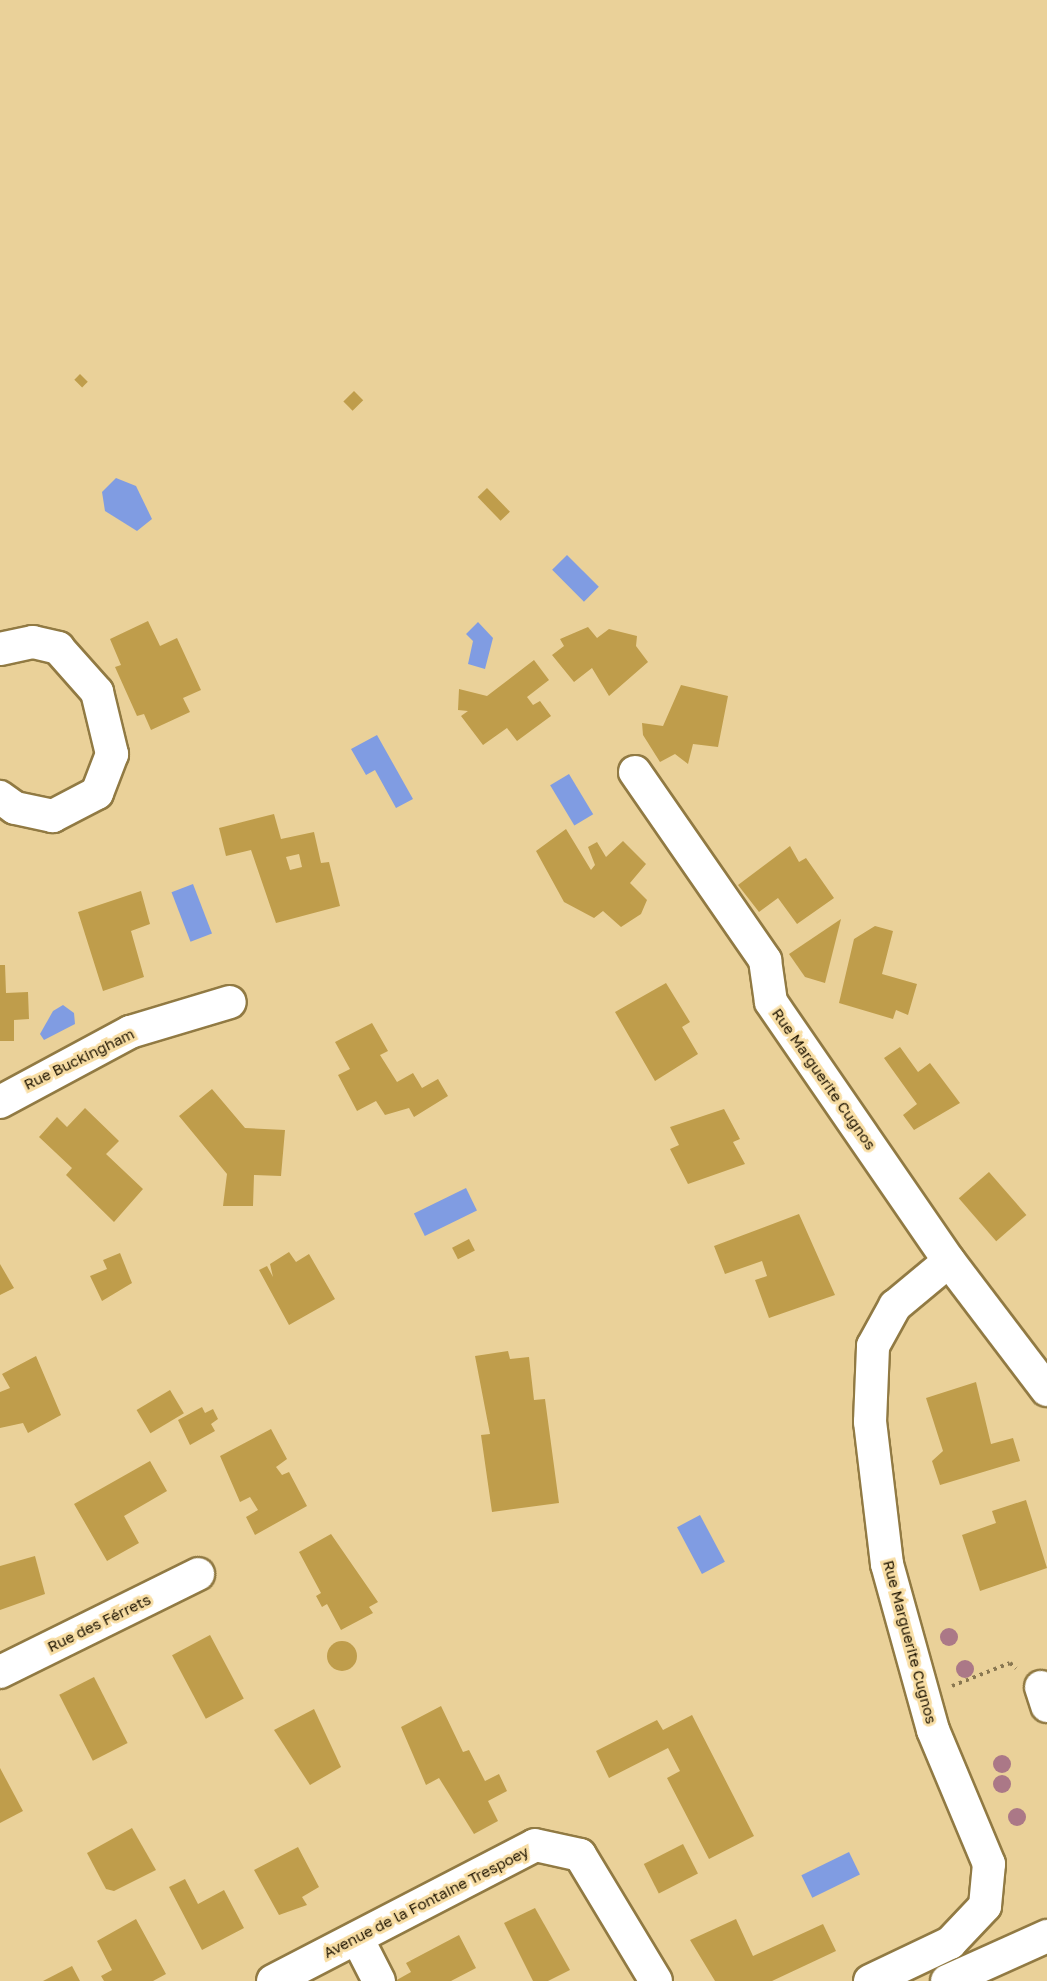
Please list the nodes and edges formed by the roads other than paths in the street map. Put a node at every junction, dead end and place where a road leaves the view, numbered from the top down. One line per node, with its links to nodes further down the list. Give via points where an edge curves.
1 (0, 649): 3 (street, via 33,642 58,648 97,692 112,754 97,793 53,816 15,808)
2 (635, 772): 6 (street, Rue Marguerite Cugnos, via 765,960 771,1002)
3 (0, 797)
4 (230, 1002): 5 (street, Rue Buckingham, via 130,1032)
5 (0, 1102)
6 (949, 1261): 7 (street, Rue Marguerite Cugnos); 15 (street, Rue Marguerite Cugnos, via 895,1306 873,1346 870,1422 887,1564 924,1696 988,1864 985,1906 950,1943)
7 (1047, 1390)
8 (198, 1574): 9 (street, Rue des Férrets)
9 (0, 1672)
10 (1047, 1936): 16 (street)
11 (357, 1938): 12 (street, Avenue de la Fontaine Trespoey); 13 (street); 14 (street, Avenue de la Fontaine Trespoey, via 535,1845 580,1855)
12 (273, 1981)
13 (379, 1981)
14 (656, 1981)
15 (870, 1981)
16 (947, 1981)

